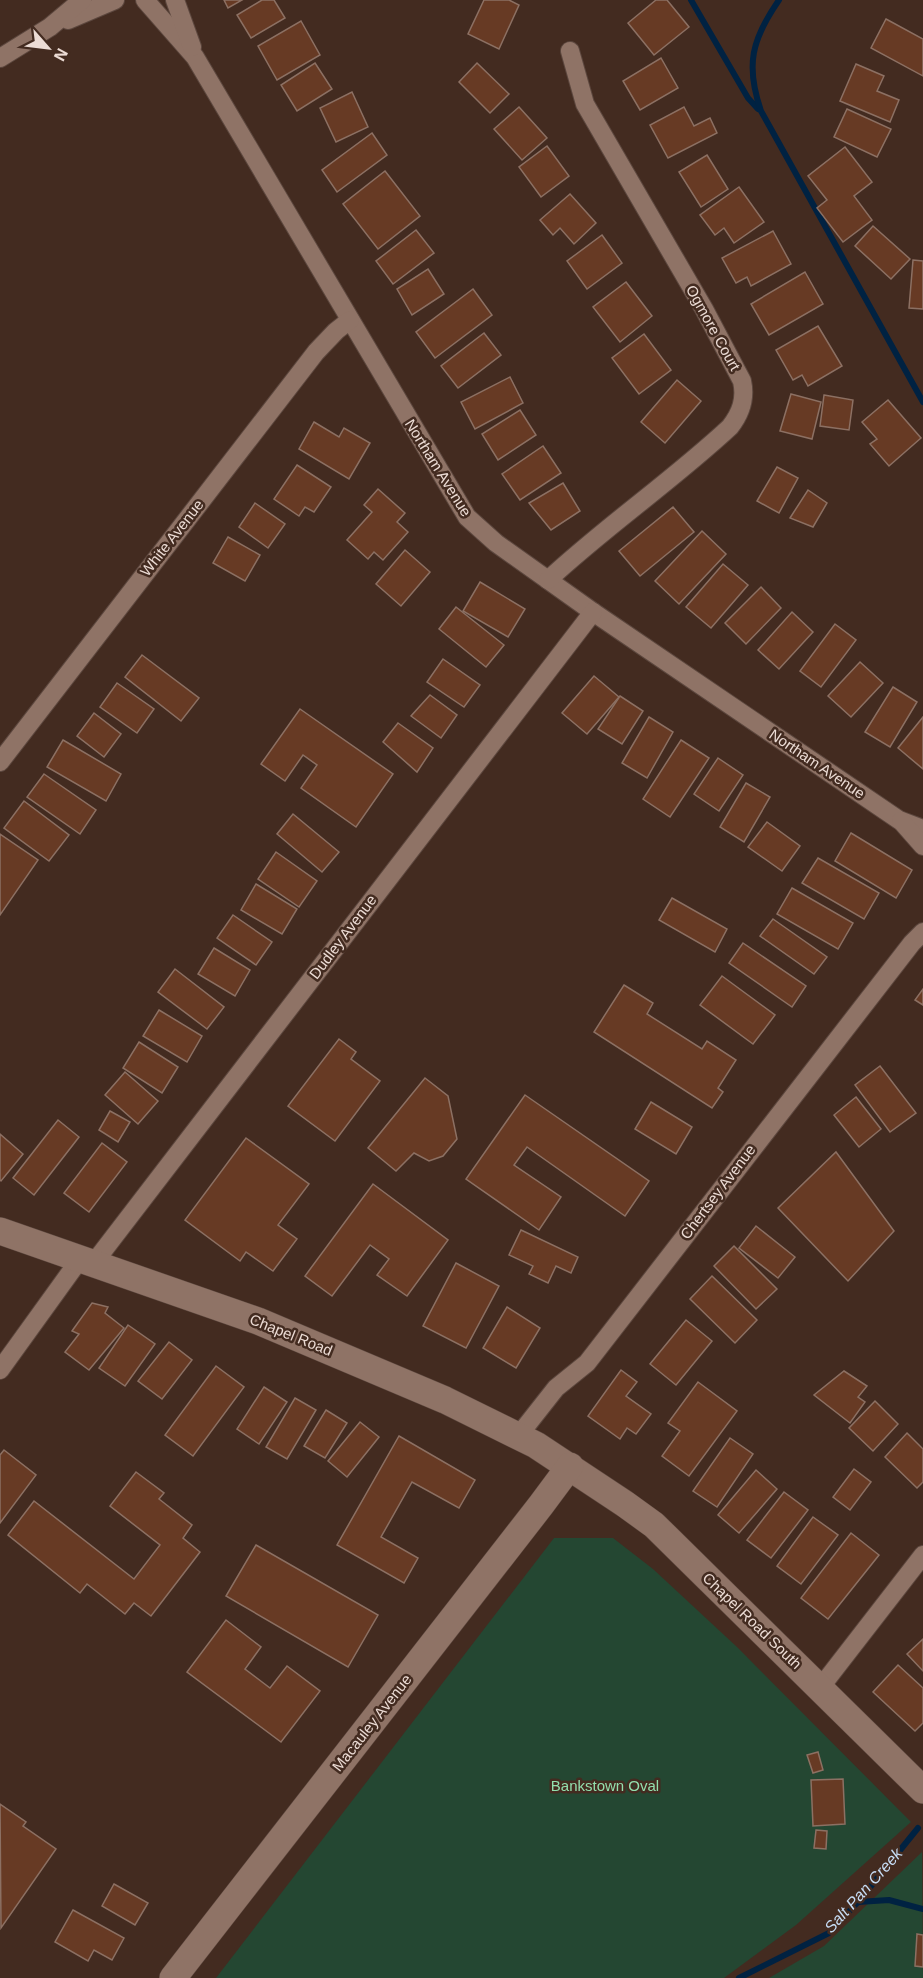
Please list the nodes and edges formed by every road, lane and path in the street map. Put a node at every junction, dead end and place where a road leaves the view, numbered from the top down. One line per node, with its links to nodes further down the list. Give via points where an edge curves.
1 (82, 0): 5 (street)
2 (115, 0): 5 (street)
3 (145, 0): 7 (street, Northam Avenue)
4 (175, 0): 7 (street, Northam Avenue)
5 (50, 27): 8 (street)
6 (570, 51): 10 (street, Ogmore Court, via 585,104 704,309 744,392 738,417 730,427)
7 (195, 57): 9 (street, Northam Avenue)
8 (0, 58)
9 (350, 320): 10 (street, Northam Avenue, via 466,517); 12 (street, White Avenue, via 315,352)
10 (548, 580): 11 (street, Northam Avenue)
11 (593, 612): 13 (street, Northam Avenue); 19 (street, Dudley Avenue)
12 (0, 762)
13 (899, 820): 14 (street, Northam Avenue); 15 (street, Northam Avenue)
14 (923, 829)
15 (923, 846)
16 (923, 915): 17 (street, Chertsey Avenue)
17 (917, 937): 21 (street, Chertsey Avenue, via 587,1363 556,1388)
18 (0, 1231): 19 (main road, Chapel Road)
19 (87, 1261): 20 (street, Dudley Avenue); 21 (main road, Chapel Road, via 285,1332)
20 (0, 1370)
21 (519, 1435): 22 (main road, Chapel Road)
22 (570, 1466): 24 (main road, Chapel Road South, via 654,1526); 26 (main road, Macauley Avenue)
23 (923, 1555): 24 (street)
24 (820, 1688): 25 (main road, Chapel Road South)
25 (923, 1790)
26 (173, 1978)

